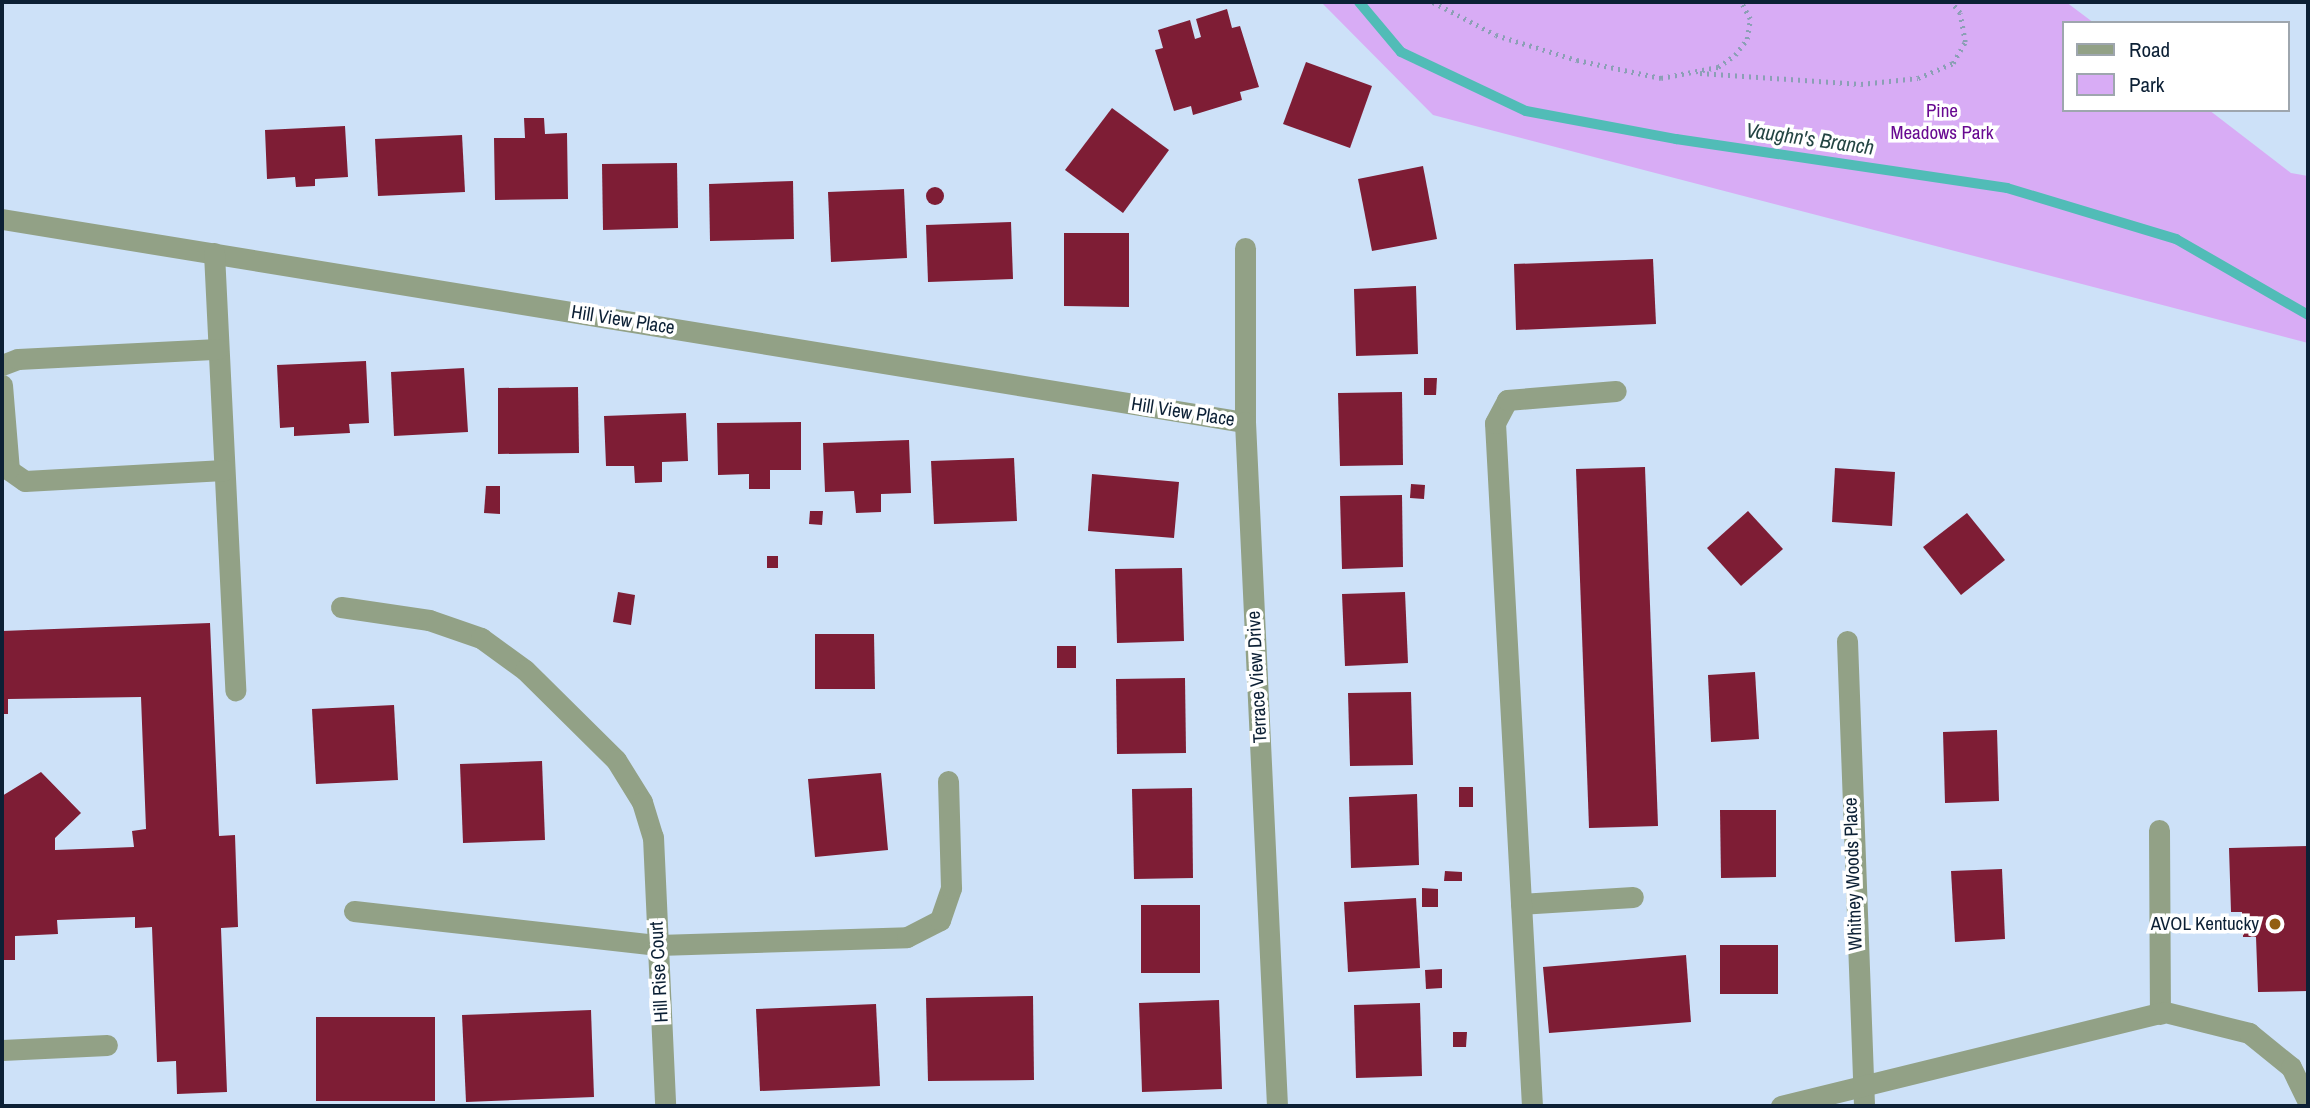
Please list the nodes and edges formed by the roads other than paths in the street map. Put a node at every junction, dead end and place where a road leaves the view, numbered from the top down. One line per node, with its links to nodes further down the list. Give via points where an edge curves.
1 (2, 219): 3 (street, Hill View Place)
2 (1245, 248): 8 (street, Terrace View Drive)
3 (214, 253): 4 (street); 8 (street, Hill View Place)
4 (218, 349): 5 (street, via 18,359); 9 (street)
5 (2, 365)
6 (2, 385): 9 (street, via 9,470 25,481)
7 (1616, 391): 16 (street, via 1507,400 1495,423)
8 (1245, 422): 25 (street, Terrace View Drive)
9 (224, 470): 12 (street)
10 (341, 607): 18 (street, Hill Rise Court, via 429,620 481,638 525,670 616,760 642,802 653,837)
11 (1847, 641): 22 (street, Whitney Woods Place)
12 (235, 690)
13 (948, 781): 18 (street, via 951,888 940,920 907,937)
14 (2159, 830): 19 (street)
15 (1633, 897): 16 (street)
16 (1521, 904): 26 (street)
17 (354, 911): 18 (street)
18 (658, 945): 24 (street, Hill Rise Court)
19 (2160, 1014): 22 (street); 23 (street, via 2249,1033 2291,1067)
20 (107, 1045): 21 (street)
21 (2, 1050)
22 (1862, 1097): 27 (street)
23 (2308, 1102)
24 (665, 1106)
25 (1276, 1106)
26 (1532, 1106)
27 (1782, 1106)

